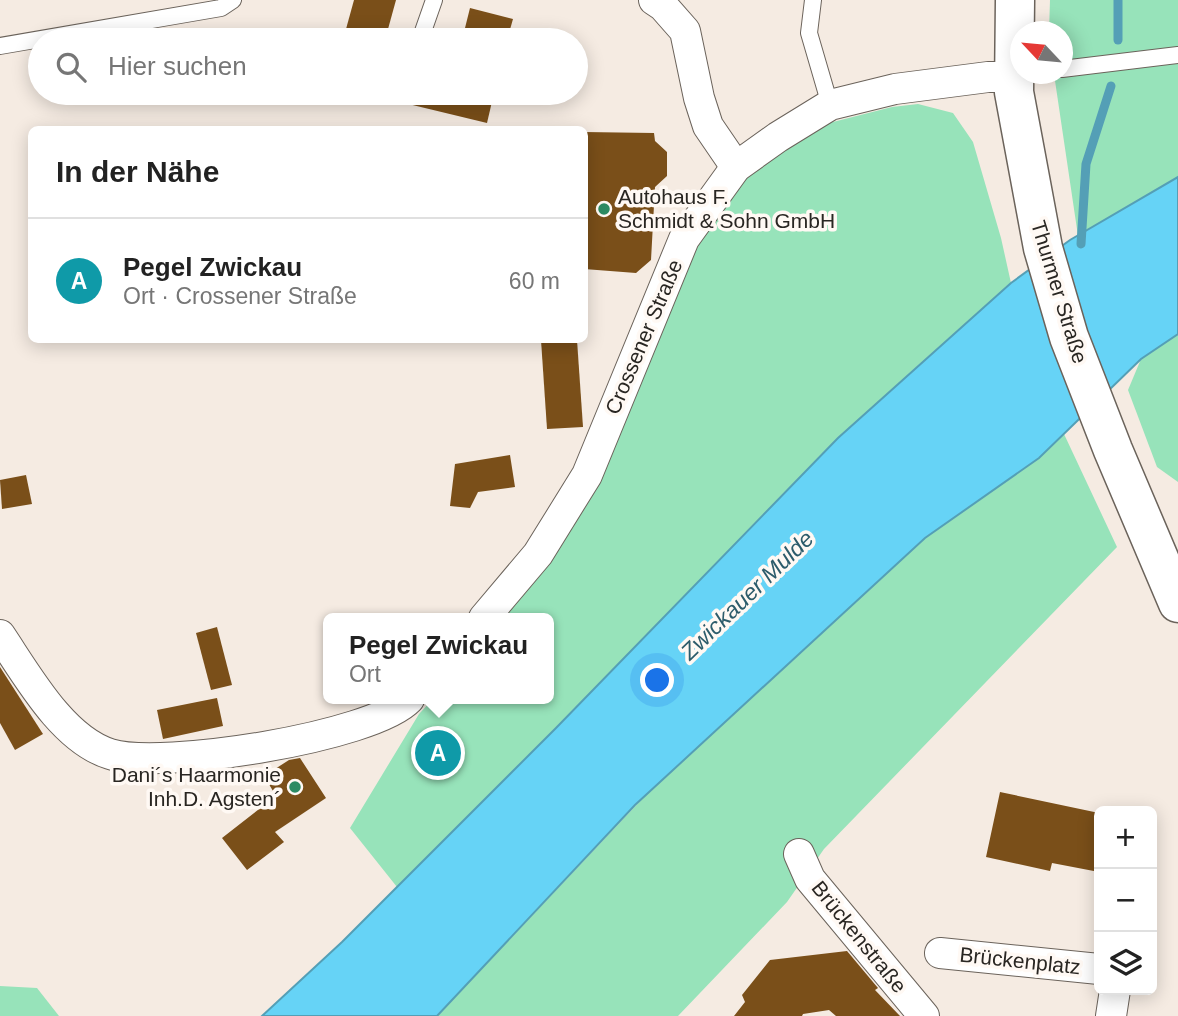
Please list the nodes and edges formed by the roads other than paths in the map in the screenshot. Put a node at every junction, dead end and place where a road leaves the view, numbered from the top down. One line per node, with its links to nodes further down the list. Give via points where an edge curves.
1 (233, 0): 8 (lane, via 220,8)
2 (433, 0): 9 (lane)
3 (654, 0): 18 (street, via 685,31 708,126)
4 (813, 0): 17 (lane, via 809,33)
5 (990, 0): 12 (street, Thurmer Straße)
6 (1015, 0): 7 (street, Thurmer Straße)
7 (1016, 21)
8 (104, 28)
9 (424, 28)
10 (28, 41): 11 (lane)
11 (0, 46)
12 (1010, 49)
13 (1178, 55): 14 (lane)
14 (1073, 68)
15 (1010, 75): 17 (street, Crossener Straße, via 895,89)
16 (1017, 84): 19 (street, Thurmer Straße, via 1014,92 1035,214 1069,337)
17 (830, 105): 18 (street, Crossener Straße)
18 (736, 167): 20 (street, Crossener Straße, via 684,239 587,475 538,554)
19 (1178, 603)
20 (488, 613)
21 (0, 635): 22 (street, via 59,718 75,735 110,754 154,758 284,744 345,730)
22 (404, 704)
23 (799, 854): 27 (street, Brückenstraße, via 810,879)
24 (940, 953): 25 (street, Brückenplatz)
25 (1094, 968)
26 (1114, 995): 28 (street)
27 (924, 1016)
28 (1111, 1016)

